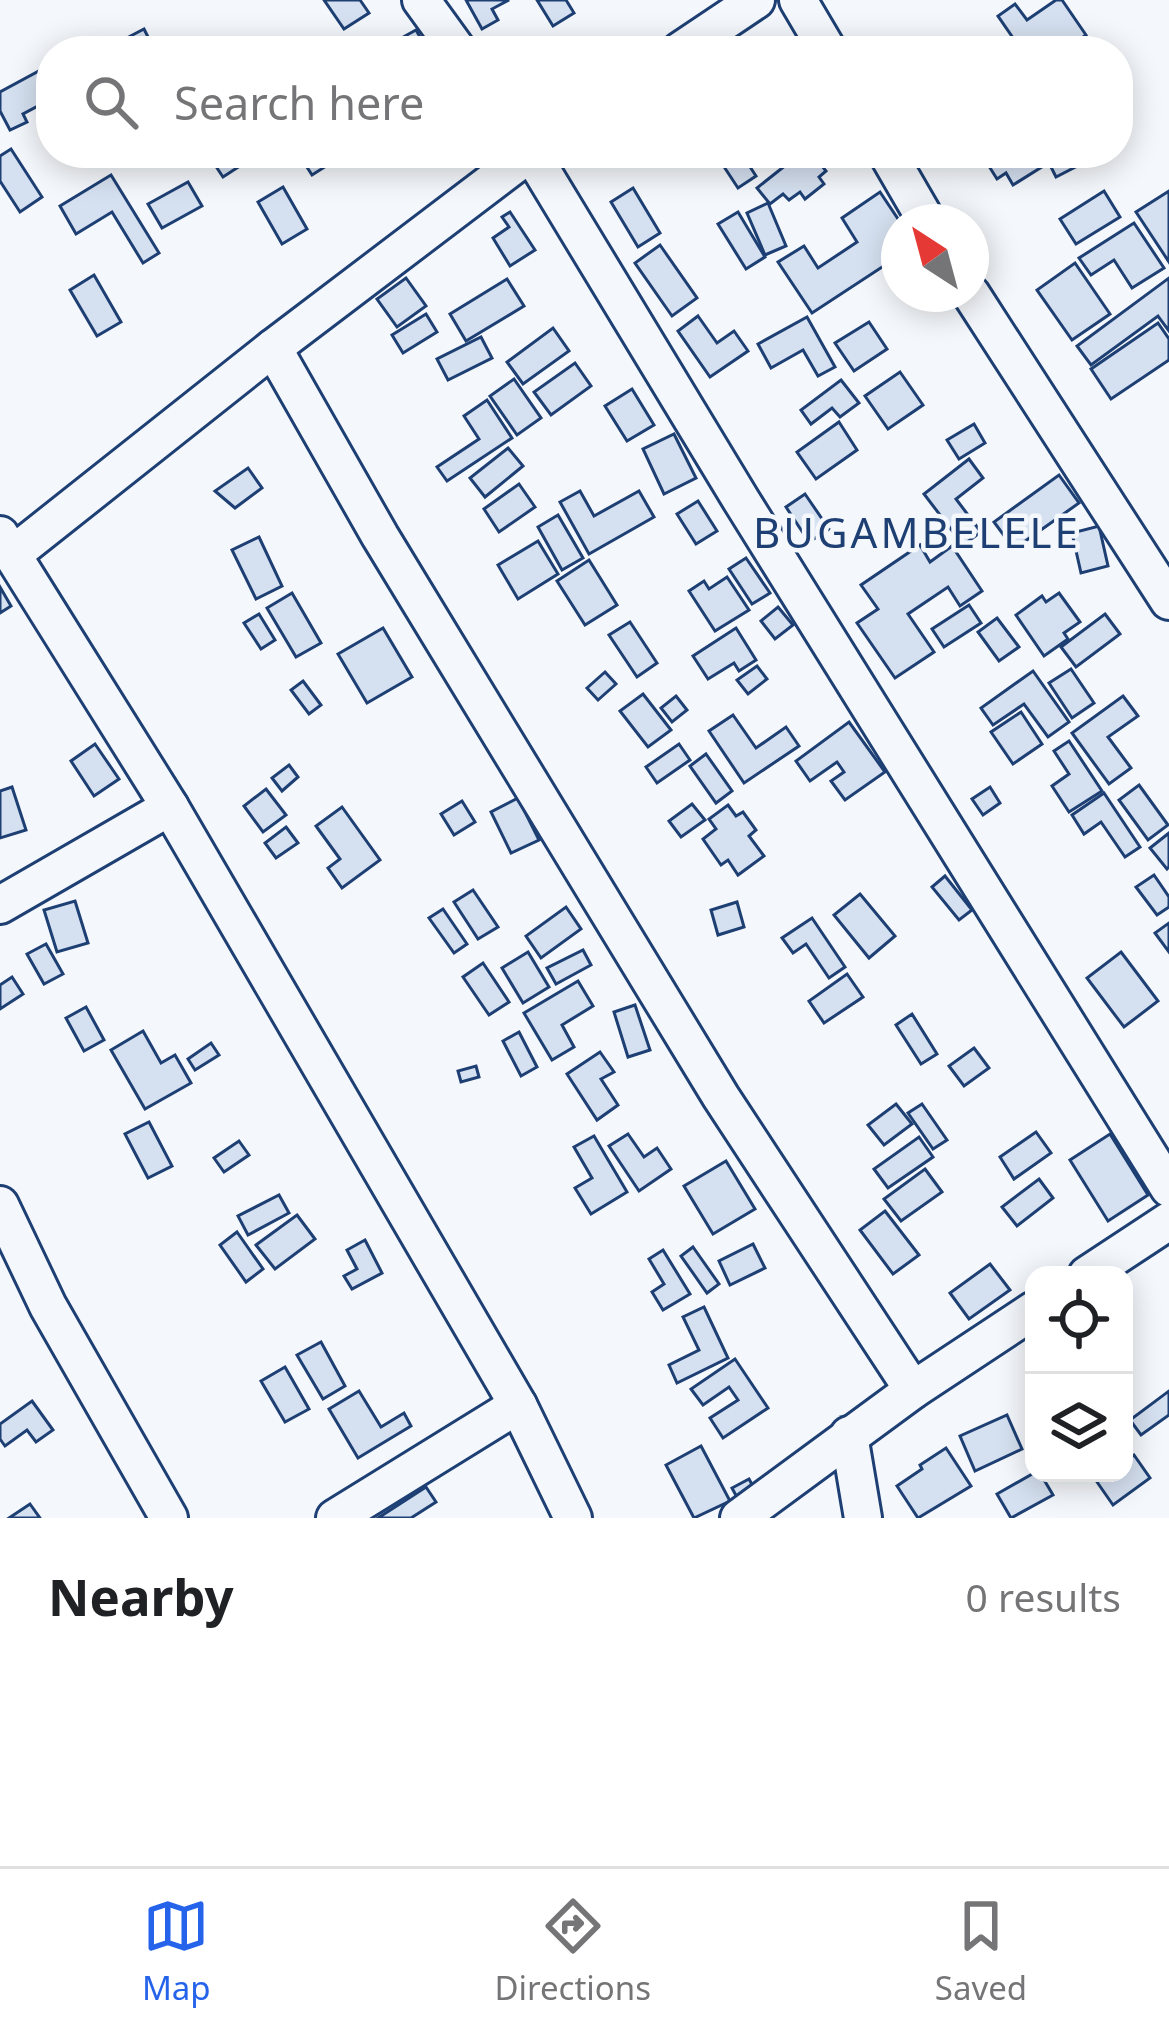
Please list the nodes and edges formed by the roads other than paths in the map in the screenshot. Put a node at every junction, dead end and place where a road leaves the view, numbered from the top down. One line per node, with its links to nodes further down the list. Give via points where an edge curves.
1 (421, 0): 4 (street)
2 (755, 0): 5 (street)
3 (798, 0): 6 (street)
4 (447, 36)
5 (702, 36)
6 (819, 36)
7 (510, 168): 12 (street)
8 (539, 168): 17 (street)
9 (896, 168): 10 (street)
10 (917, 204)
11 (983, 312): 14 (street)
12 (273, 348): 13 (street); 22 (street, via 721,1097)
13 (6, 545): 15 (street)
14 (1169, 602)
15 (170, 807): 16 (street); 23 (street)
16 (0, 905)
17 (1169, 1189)
18 (1169, 1221): 20 (street)
19 (4, 1224): 25 (street)
20 (1101, 1266)
21 (1025, 1316): 22 (street)
22 (913, 1390): 24 (street)
23 (518, 1405): 26 (street); 27 (street)
24 (849, 1435): 28 (street); 29 (street)
25 (169, 1518)
26 (334, 1518)
27 (573, 1518)
28 (739, 1518)
29 (863, 1518)

